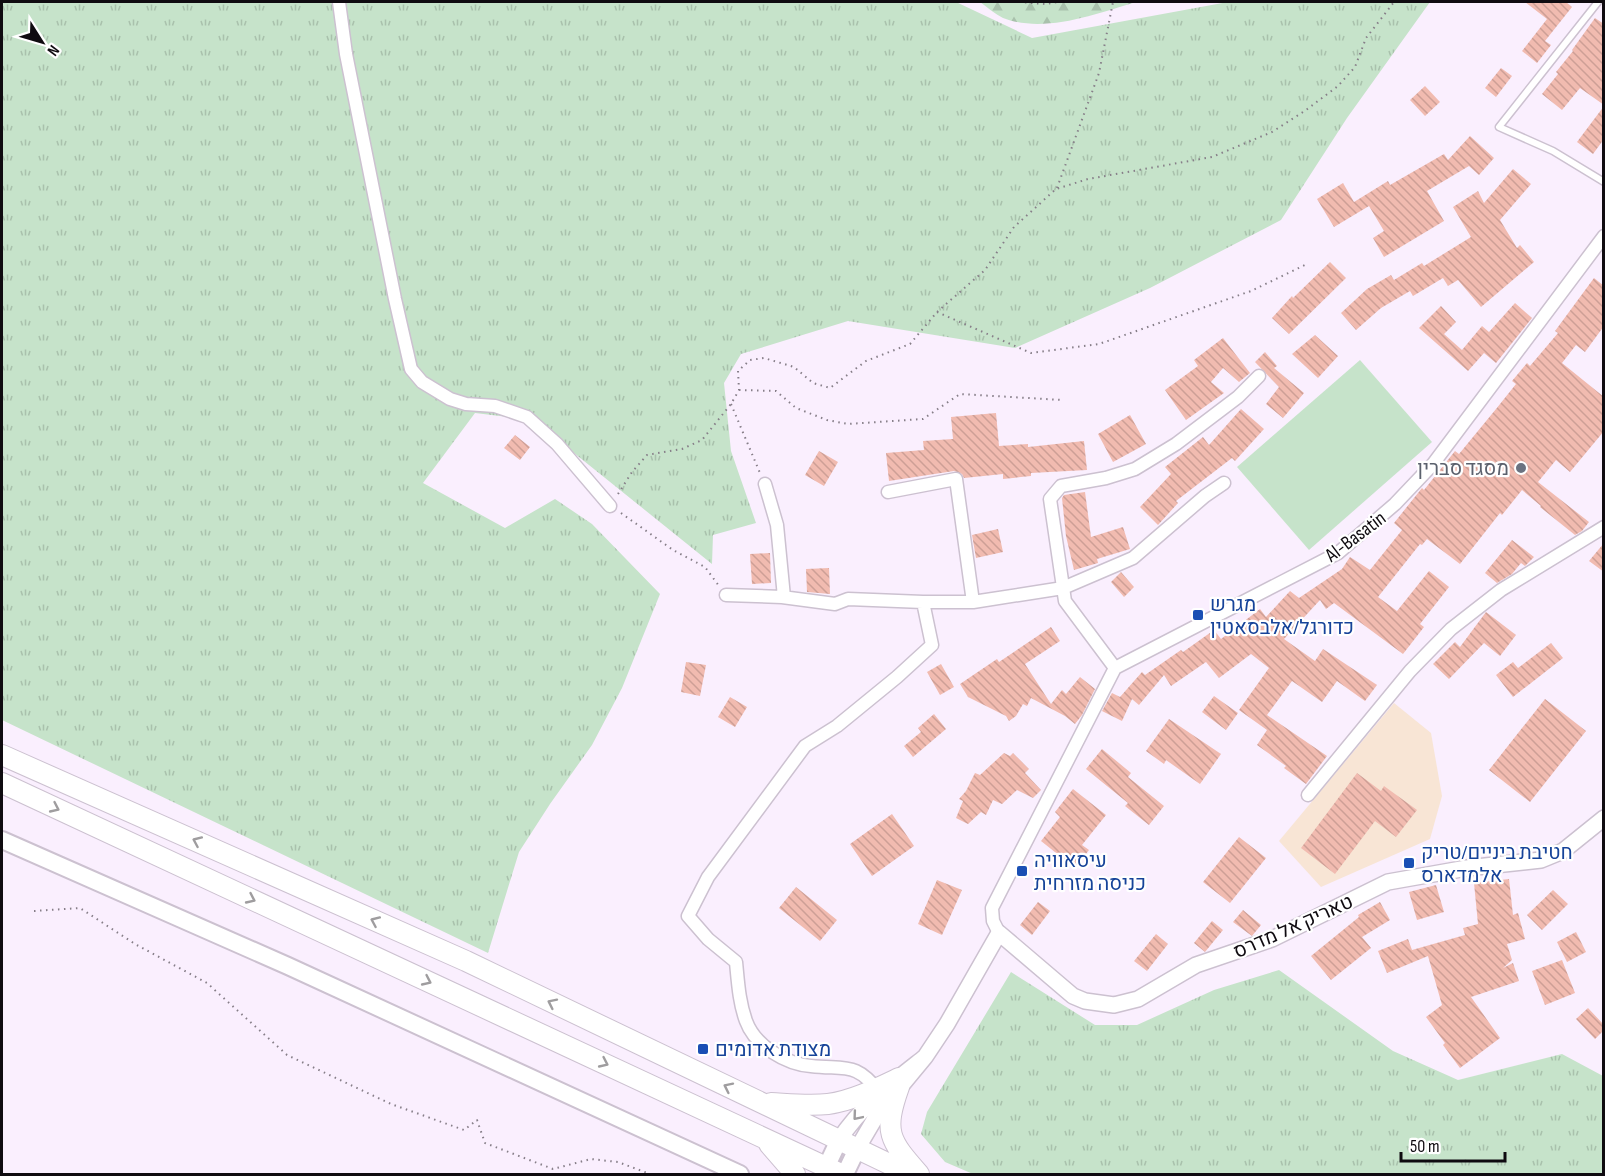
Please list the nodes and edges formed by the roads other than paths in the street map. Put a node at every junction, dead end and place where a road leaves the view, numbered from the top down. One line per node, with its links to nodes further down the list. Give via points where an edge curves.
1 (339, 2): 9 (street, via 348,66 411,369 422,382 450,399 495,406 527,417 557,444)
2 (1598, 2): 3 (lane, via 1499,127 1553,151)
3 (1604, 182)
4 (1604, 236): 16 (street, Al-Basatin, via 1433,464 1395,504 1338,553)
5 (1259, 376): 11 (street, via 1176,444 1136,469 1061,486 1050,499)
6 (1224, 483): 11 (street, via 1133,558)
7 (765, 484): 13 (street, via 777,525)
8 (888, 492): 15 (street, via 956,479)
9 (610, 506)
10 (1604, 527): 19 (street, via 1501,590 1451,629 1410,671)
11 (1063, 588): 15 (street); 16 (street, via 1065,601)
12 (726, 595): 13 (street)
13 (784, 597): 14 (street, via 835,604 848,599)
14 (923, 602): 15 (street); 23 (street, via 932,645 837,726 805,746 708,877 687,916 736,962 747,1024 762,1043 781,1058 800,1065 860,1072)
15 (973, 602)
16 (1115, 668): 22 (street, via 992,908)
17 (2, 755): 24 (highway, one-way to 17, via 466,961)
18 (2, 783): 25 (highway, one-way to 25)
19 (1308, 795)
20 (1604, 818): 22 (street, טאריק אל מדרס, via 1563,851 1541,860 1388,882 1272,939 1196,965 1138,999 1114,1005 1073,996)
21 (2, 840): 28 (main road, via 288,966)
22 (999, 933): 23 (street, via 925,1057)
23 (888, 1093): 24 (highway, via 829,1104); 26 (street); 31 (highway, via 891,1133 898,1150)
24 (759, 1102): 26 (highway)
25 (761, 1136): 27 (highway); 29 (highway)
26 (848, 1144): 27 (main road); 30 (highway)
27 (834, 1173)
28 (740, 1174)
29 (795, 1174)
30 (910, 1174)
31 (919, 1174)

